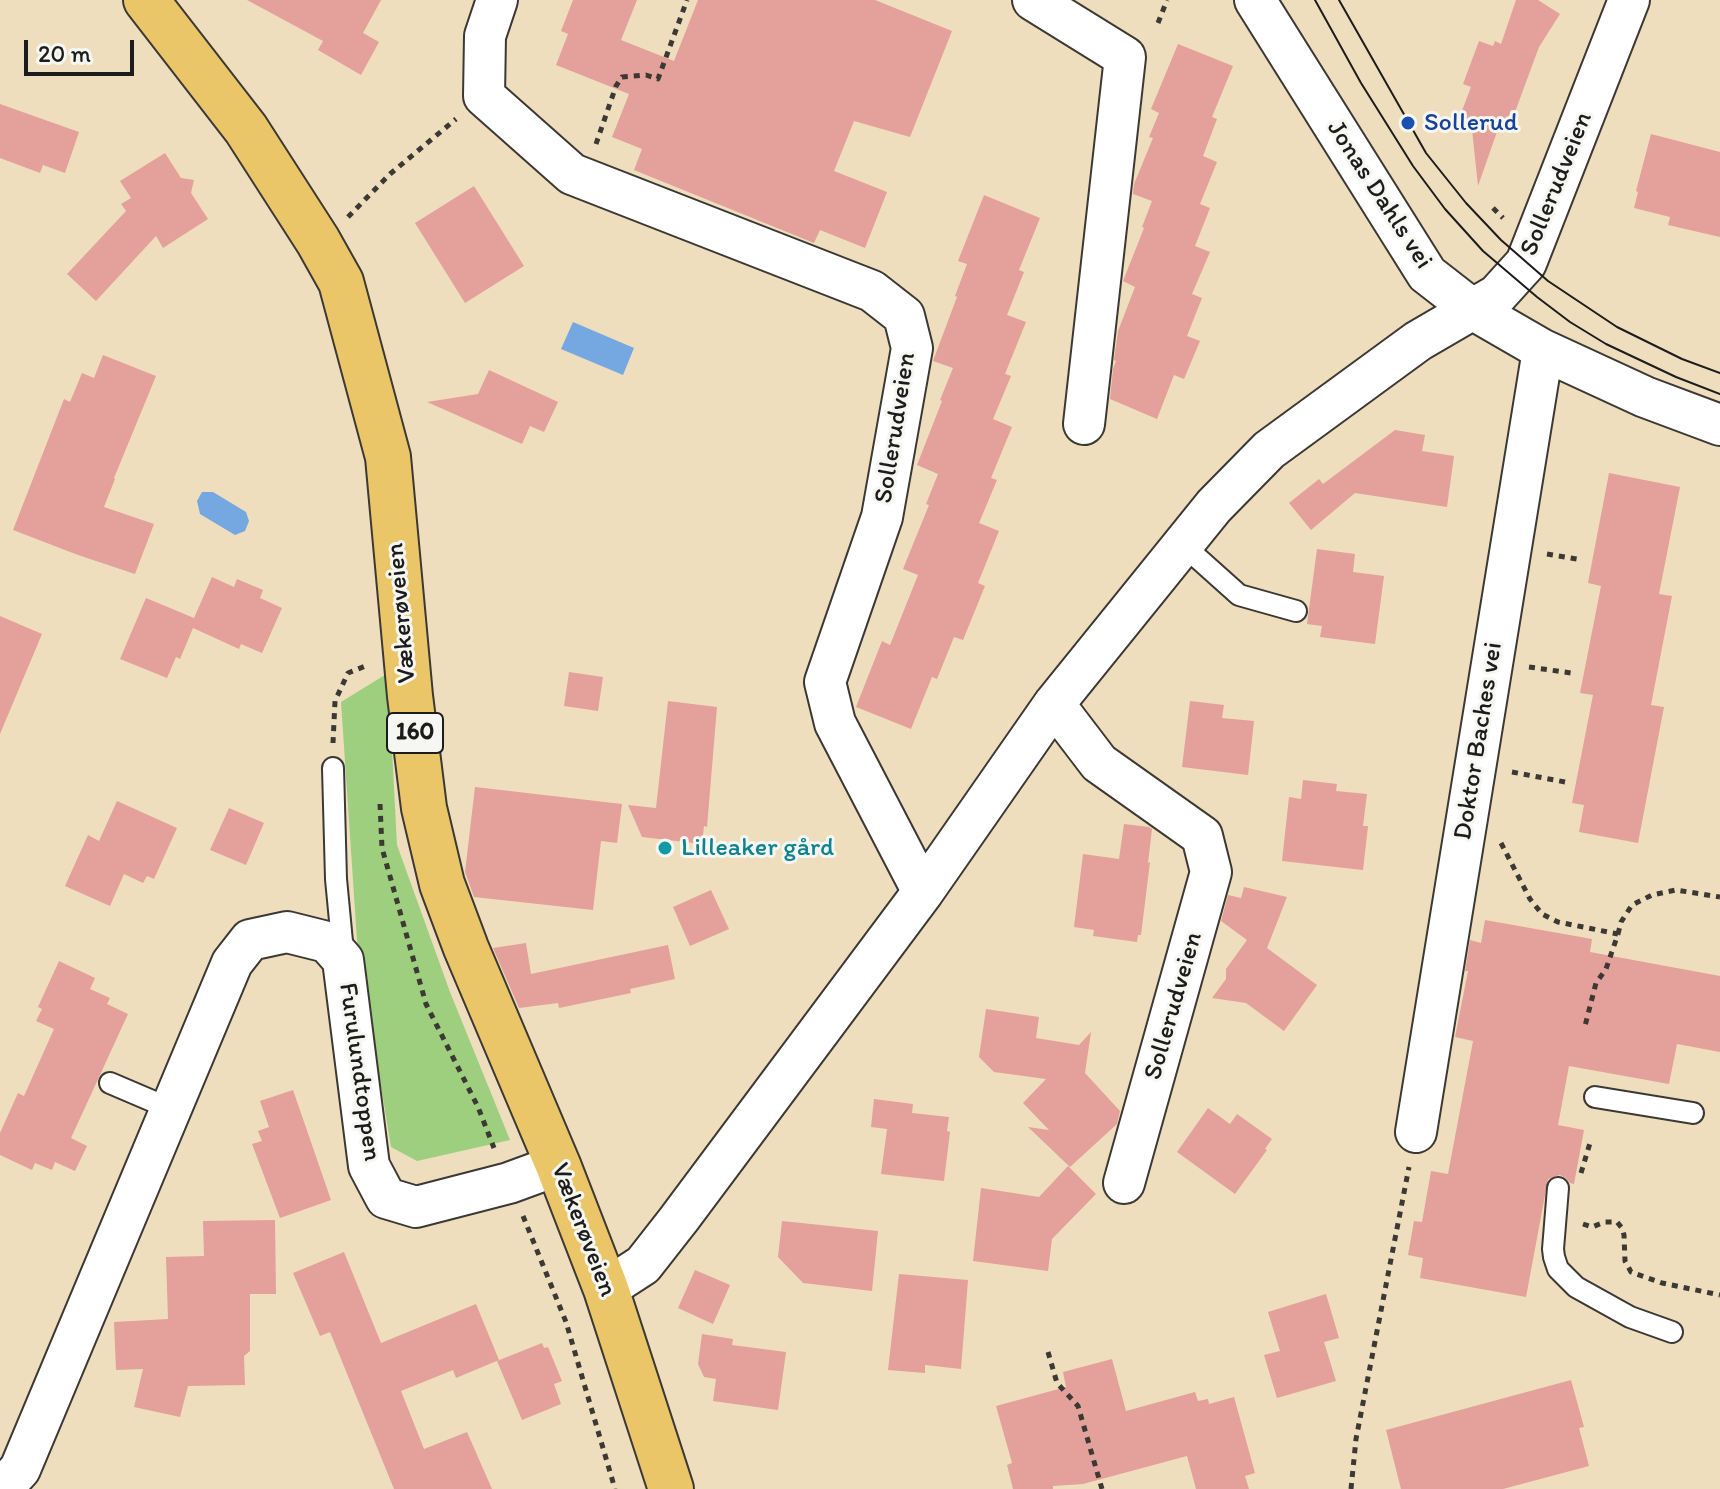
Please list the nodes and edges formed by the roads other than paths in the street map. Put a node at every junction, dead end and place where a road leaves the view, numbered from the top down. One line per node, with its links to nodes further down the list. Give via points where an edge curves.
1 (146, 0): 21 (main road, Vækerøveien / 160, via 246,129 341,282 388,457 424,808 442,884)
2 (497, 0): 14 (street, Sollerudveien, via 485,36 484,96 572,174 872,291 904,316 912,348 882,517 825,682 835,723)
3 (1033, 0): 8 (street, via 1125,57)
4 (1255, 0): 6 (street, Jonas Dahls vei, via 1427,274)
5 (1629, 0): 6 (street, Sollerudveien, via 1526,263 1497,295)
6 (1472, 309): 7 (street, Jonas Dahls vei); 10 (street, Sollerudveien, via 1418,341 1269,450)
7 (1543, 350): 9 (street, Jonas Dahls vei); 20 (street, Doktor Baches vei)
8 (1084, 424)
9 (1720, 425)
10 (1182, 544): 11 (lane, via 1239,595); 12 (street, Sollerudveien)
11 (1296, 611)
12 (1054, 704): 14 (street, Sollerudveien); 22 (street, Sollerudveien, via 1099,763 1202,836 1211,872)
13 (333, 768): 15 (lane)
14 (923, 892): 24 (street, Sollerudveien, via 643,1265)
15 (343, 960): 18 (street, Furulundtoppen, via 321,939 287,932 250,940 232,963); 21 (street, Furulundtoppen, via 369,1166 386,1198 416,1207)
16 (110, 1083): 18 (lane)
17 (1595, 1097): 19 (lane)
18 (171, 1109): 26 (street, Furulundtoppen, via 20,1469)
19 (1693, 1113)
20 (1416, 1132)
21 (558, 1165): 24 (main road, Vækerøveien / 160)
22 (1124, 1183)
23 (1568, 1187): 25 (lane, via 1553,1249 1558,1269 1576,1287 1630,1317)
24 (606, 1289): 27 (main road, Vækerøveien / 160)
25 (1672, 1332)
26 (2, 1489)
27 (671, 1489)

